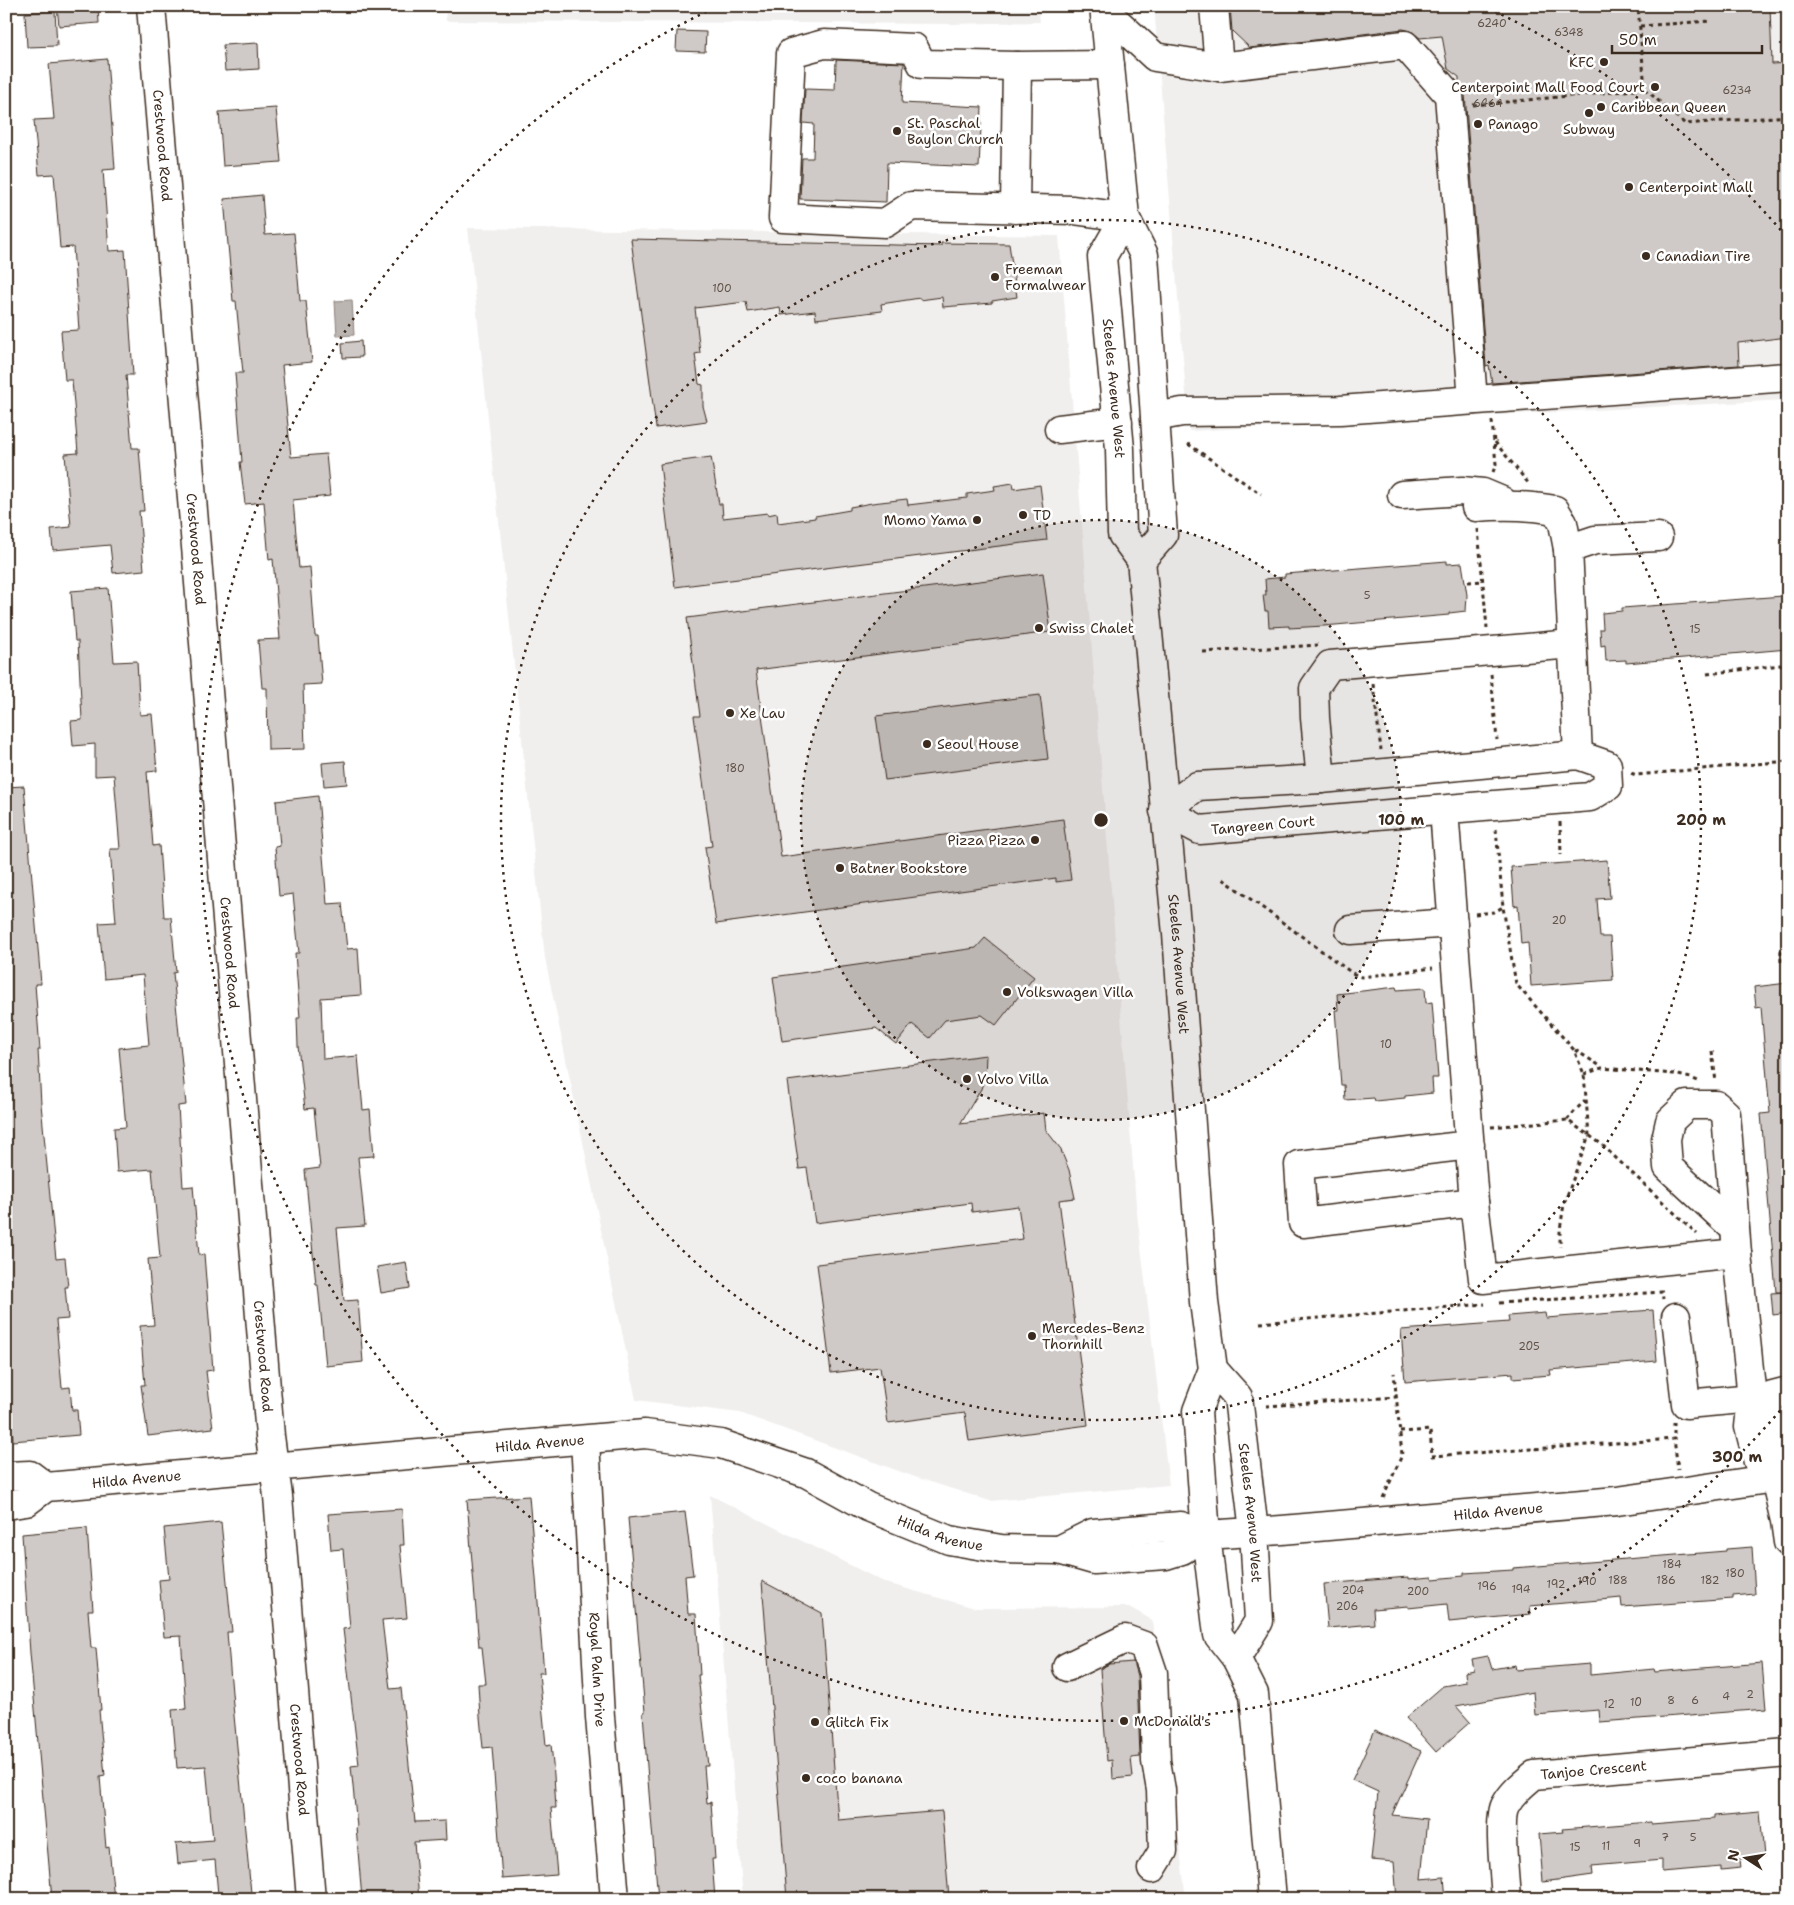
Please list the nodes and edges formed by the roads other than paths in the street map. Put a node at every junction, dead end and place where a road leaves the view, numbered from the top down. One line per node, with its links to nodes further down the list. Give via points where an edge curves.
1 (151, 6): 35 (street, Crestwood Road)
2 (1214, 6): 6 (street)
3 (1104, 8): 4 (street); 6 (street, via 1155,57)
4 (1110, 65): 5 (street); 8 (street)
5 (1017, 66): 7 (street); 7 (street, via 922,64 914,48 824,44 791,53 782,218 885,223 911,206)
6 (1219, 67): 10 (street, via 1405,45 1450,94)
7 (1015, 209): 8 (street, via 1073,210)
8 (1125, 217): 11 (street, via 1144,255); 12 (street, Steeles Avenue West, via 1102,257)
9 (1788, 376): 10 (street)
10 (1482, 400): 11 (street, via 1340,410 1182,412)
11 (1155, 417): 12 (street); 17 (street, via 1163,535)
12 (1118, 422): 13 (street); 17 (street, Steeles Avenue West, via 1122,534)
13 (1059, 430)
14 (1402, 495): 16 (street, via 1462,491 1479,500 1555,510 1563,523)
15 (1658, 536): 16 (street, via 1595,540)
16 (1568, 549): 18 (street)
17 (1141, 560): 23 (street, Steeles Avenue West)
18 (1572, 644): 19 (street); 21 (street, via 1330,665 1314,688)
19 (1578, 755): 20 (street); 24 (street, Tangreen Court, via 1606,764 1608,786 1590,798)
20 (1550, 757): 21 (street); 24 (street)
21 (1321, 779): 23 (street, via 1197,786)
22 (1444, 810): 23 (street, Tangreen Court, via 1200,830); 24 (street, Tangreen Court); 25 (street)
23 (1164, 811): 31 (street, Steeles Avenue West)
24 (1556, 812)
25 (1452, 920): 26 (street); 27 (street)
26 (1350, 930)
27 (1469, 1137): 28 (street); 28 (street, via 1299,1165 1303,1223)
28 (1474, 1202): 29 (street, via 1483,1279)
29 (1729, 1246): 29 (street, via 1726,1114 1716,1098 1687,1105 1670,1121 1666,1139 1668,1167); 33 (street)
30 (1670, 1309): 33 (street, via 1686,1404)
31 (1213, 1369): 40 (street, Steeles Avenue West, via 1238,1397); 41 (street, Steeles Avenue West, via 1197,1411)
32 (1788, 1391): 33 (street)
33 (1752, 1398): 36 (street, via 1769,1412 1783,1456)
34 (585, 1440): 35 (street, Hilda Avenue); 41 (street, Hilda Avenue, via 645,1434 722,1444 806,1473 868,1507 949,1540 1001,1549 1059,1550 1094,1560 1166,1555 1182,1550); 48 (street, Royal Palm Drive, via 600,1717)
35 (274, 1468): 38 (street, Hilda Avenue); 47 (street, Crestwood Road)
36 (1782, 1475): 40 (street, Hilda Avenue, via 1617,1501); 42 (street)
37 (6, 1476): 38 (street, via 30,1475)
38 (46, 1487): 39 (street, via 26,1502)
39 (6, 1505)
40 (1254, 1531): 41 (street, Hilda Avenue); 43 (street, Steeles Avenue West, via 1259,1621)
41 (1206, 1535): 43 (street, Steeles Avenue West, via 1218,1635)
42 (1788, 1542)
43 (1236, 1658): 49 (street, Steeles Avenue West, via 1254,1694)
44 (1067, 1667): 46 (street, via 1125,1639 1144,1646 1153,1673 1161,1790)
45 (1788, 1754): 50 (street, Tanjoe Crescent, via 1534,1775 1519,1787 1504,1807 1502,1836)
46 (1157, 1860)
47 (311, 1899)
48 (615, 1899)
49 (1272, 1899)
50 (1506, 1899)

